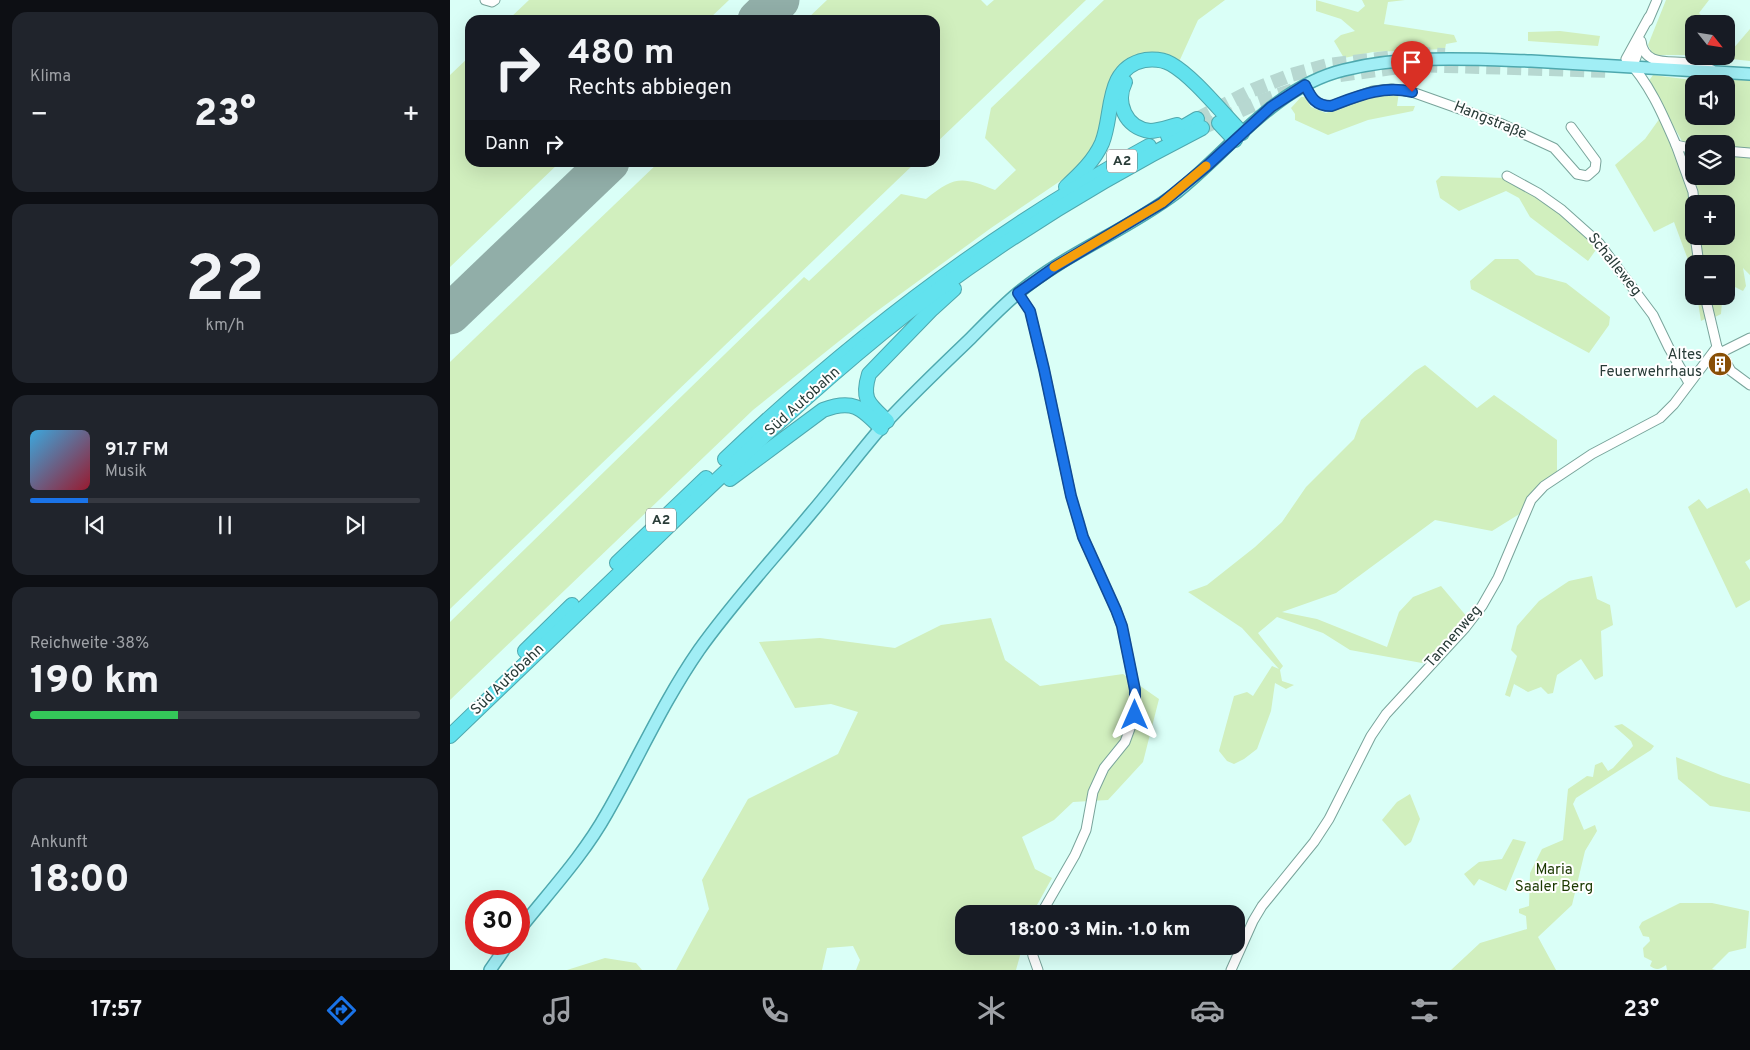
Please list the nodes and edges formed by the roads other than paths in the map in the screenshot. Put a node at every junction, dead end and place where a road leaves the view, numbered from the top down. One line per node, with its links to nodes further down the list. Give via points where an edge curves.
1 (485, 0): 2 (street)
2 (495, 0)
3 (1656, 0): 4 (street)
4 (1649, 17): 5 (street); 6 (street, via 1626,59)
5 (1641, 41): 6 (street); 7 (street, via 1645,54 1653,60 1690,63)
6 (1633, 66): 7 (main road); 9 (main road, via 1467,58 1426,60 1342,70); 13 (street, via 1658,105)
7 (1717, 72): 8 (main road)
8 (1750, 74)
9 (1305, 85): 11 (street, Hangstraße, via 1313,100 1324,106 1391,89 1429,97 1502,124 1554,148 1577,174 1587,176 1595,169 1596,161); 12 (main road, via 1271,107)
10 (1200, 123): 12 (highway, via 1150,131 1137,127 1124,113 1120,102 1121,90 1139,69 1161,68 1186,85); 19 (highway, Süd Autobahn / A2); 20 (highway, Süd Autobahn / A2)
11 (1571, 127)
12 (1238, 137): 19 (highway, via 1190,80 1171,64 1152,59 1140,61 1124,70 1114,86 1106,128 1094,157 1086,169); 21 (main road, via 1162,203)
13 (1676, 145): 14 (street); 18 (street)
14 (1685, 147)
15 (1735, 152): 16 (street)
16 (1750, 153)
17 (1507, 176): 25 (street, Schalleweg, via 1562,210 1599,243 1653,315)
18 (1692, 195)
19 (1047, 204): 29 (highway, Süd Autobahn / A2, via 986,244 878,324 796,393)
20 (982, 260): 27 (highway, via 869,374 865,388 867,399); 28 (highway, Süd Autobahn / A2, via 839,369)
21 (1018, 293): 27 (main road); 31 (street, via 1030,311 1083,537 1122,626 1135,690 1135,715 1125,742 1104,768 1093,792 1086,830)
22 (1707, 305): 24 (street)
23 (1750, 338): 24 (street, Tannenweg)
24 (1719, 350): 25 (street, Tannenweg); 26 (street, via 1731,371)
25 (1689, 383): 37 (street, Tannenweg, via 1660,418 1592,454 1544,486 1531,500 1498,578 1482,606 1370,736 1329,819 1262,906)
26 (1750, 385)
27 (885, 425): 28 (highway, via 849,404 823,410); 32 (main road, via 699,650 673,690 605,817 578,857)
28 (680, 516): 30 (highway, Süd Autobahn / A2)
29 (450, 722)
30 (450, 736)
31 (1045, 905)
32 (530, 916)
33 (500, 955): 35 (main road)
34 (1033, 955): 36 (street)
35 (490, 970)
36 (1038, 970)
37 (1231, 970)

